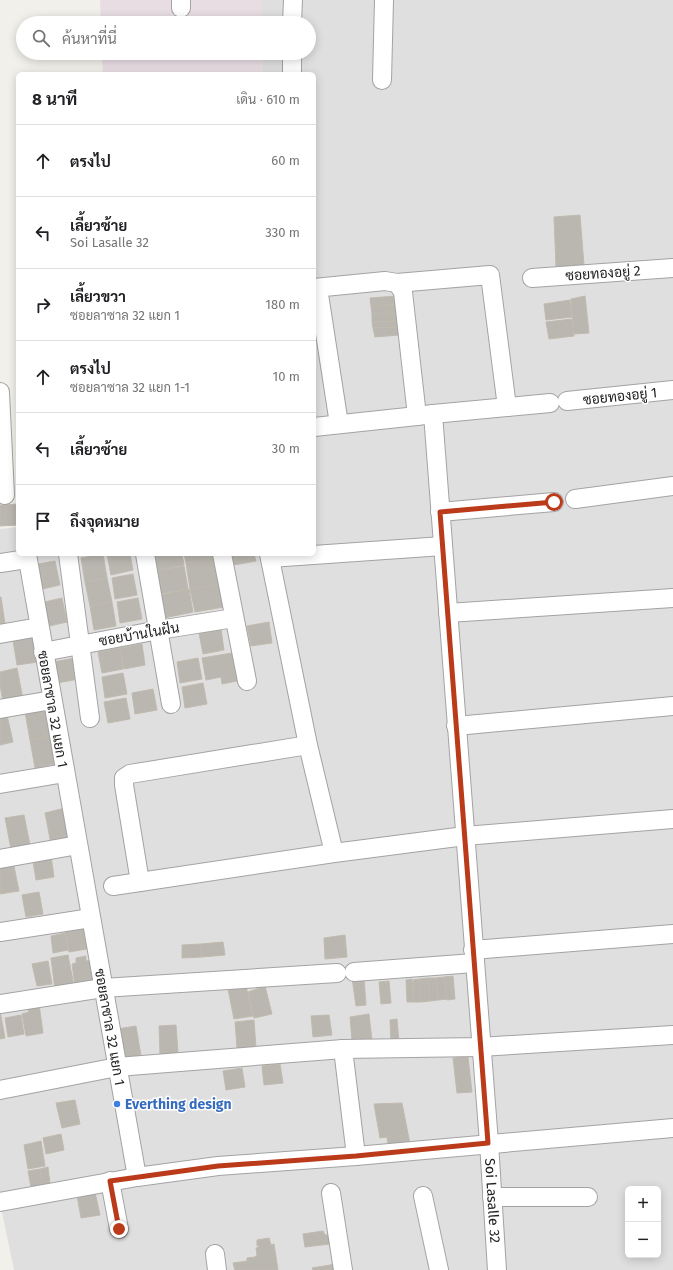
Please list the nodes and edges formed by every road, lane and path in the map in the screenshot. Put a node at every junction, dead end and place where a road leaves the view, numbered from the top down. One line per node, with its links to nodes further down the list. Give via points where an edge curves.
1 (293, 0): 3 (street)
2 (384, 0): 6 (street)
3 (292, 16)
4 (292, 60): 5 (street)
5 (292, 72)
6 (382, 80)
7 (673, 268): 8 (street, ซอยทองอยู่ 2)
8 (532, 278)
9 (397, 283): 10 (street, via 384,281); 13 (street, via 490,275); 14 (street, Soi Lasalle 32, via 403,292)
10 (316, 288): 15 (street)
11 (673, 390): 13 (street, ซอยทองอยู่ 1)
12 (0, 392): 17 (street)
13 (507, 407): 14 (street, ซอยทองอยู่ 1)
14 (425, 415): 15 (street, ซอยทองอยู่ 1); 22 (street, Soi Lasalle 32)
15 (339, 424): 16 (street, ซอยทองอยู่ 1)
16 (316, 427)
17 (7, 462): 19 (street)
18 (673, 486): 20 (street)
19 (5, 495)
20 (576, 499)
21 (554, 502): 22 (street)
22 (440, 512): 23 (street, Soi Lasalle 32)
23 (443, 546): 24 (street); 32 (street, Soi Lasalle 32)
24 (316, 553)
25 (27, 556): 30 (street); 34 (street, ซอยลาซาล 32 แยก 1)
26 (68, 556): 37 (street)
27 (145, 556): 35 (street)
28 (222, 556): 33 (street)
29 (269, 556): 46 (street)
30 (0, 563)
31 (673, 598): 32 (street)
32 (448, 613): 45 (street, Soi Lasalle 32)
33 (234, 618): 35 (street, ซอยบ้านในฝัน); 39 (street)
34 (39, 627): 36 (street); 38 (street, ซอยลาซาล 32 แยก 1)
35 (159, 630): 37 (street, ซอยบ้านในฝัน); 41 (street)
36 (0, 634)
37 (79, 645): 38 (street, ซอยบ้านในฝัน); 44 (street)
38 (43, 652): 40 (street, ซอยลาซาล 32 แยก 1)
39 (248, 681)
40 (52, 700): 43 (street); 47 (street, ซอยลาซาล 32 แยก 1)
41 (171, 704)
42 (673, 706): 45 (street)
43 (0, 709)
44 (90, 718)
45 (456, 726): 50 (street, Soi Lasalle 32)
46 (308, 745): 52 (street); 54 (street, via 130,774 124,778)
47 (65, 774): 48 (street); 51 (street, ซอยลาซาล 32 แยก 1)
48 (0, 784)
49 (673, 819): 50 (street)
50 (465, 836): 52 (street); 59 (street, Soi Lasalle 32)
51 (78, 845): 53 (street); 56 (street, ซอยลาซาล 32 แยก 1)
52 (334, 852): 54 (street)
53 (0, 858)
54 (140, 882): 55 (street)
55 (113, 886)
56 (91, 918): 57 (street); 60 (street, ซอยลาซาล 32 แยก 1)
57 (0, 932)
58 (673, 934): 59 (street)
59 (474, 957): 60 (street, via 346,973); 63 (street, Soi Lasalle 32)
60 (103, 988): 61 (street); 65 (street, ซอยลาซาล 32 แยก 1)
61 (0, 1004)
62 (673, 1035): 63 (street)
63 (480, 1047): 64 (street); 68 (street, Soi Lasalle 32)
64 (343, 1049): 65 (street); 69 (street)
65 (118, 1067): 66 (street); 70 (street, ซอยลาซาล 32 แยก 1)
66 (0, 1090)
67 (673, 1128): 68 (street)
68 (488, 1143): 69 (street); 74 (street, Soi Lasalle 32)
69 (356, 1156): 70 (street, via 218,1166)
70 (137, 1177): 71 (street)
71 (110, 1181): 76 (street); 77 (street)
72 (331, 1193): 78 (street)
73 (423, 1196): 79 (street)
74 (492, 1197): 75 (street); 80 (street, Soi Lasalle 32)
75 (588, 1197)
76 (0, 1202)
77 (119, 1229)
78 (343, 1270)
79 (439, 1270)
80 (497, 1270)

